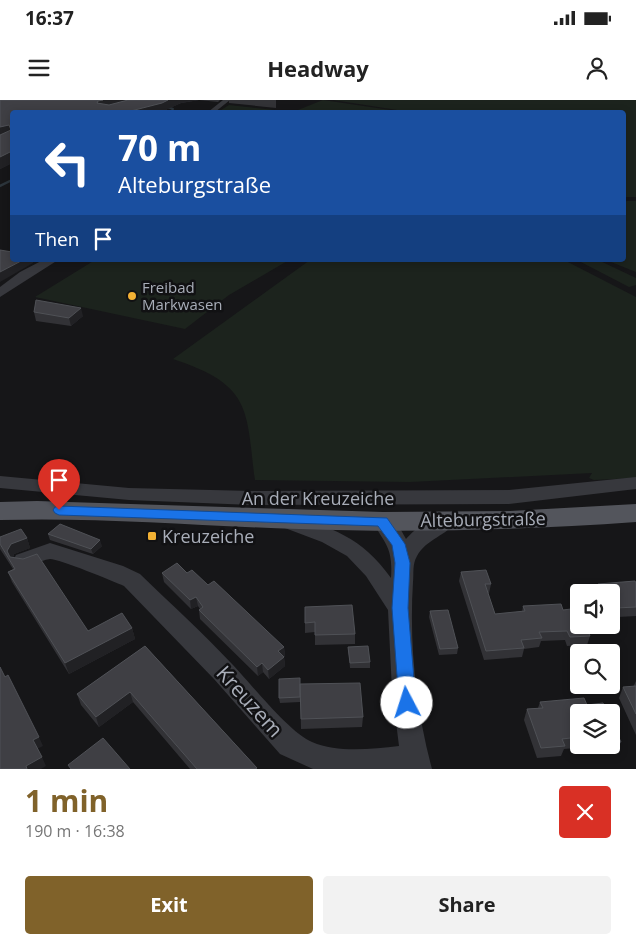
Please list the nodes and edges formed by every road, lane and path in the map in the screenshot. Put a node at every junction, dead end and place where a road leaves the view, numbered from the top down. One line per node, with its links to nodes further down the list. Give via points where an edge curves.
1 (227, 100): 2 (street)
2 (214, 110)
3 (48, 262): 4 (street)
4 (0, 293)
5 (0, 482): 6 (street, An der Kreuzeiche, via 112,493 233,498 509,497)
6 (636, 483)
7 (0, 512): 9 (main road, Alteburgstraße, via 76,510)
8 (636, 512): 11 (main road, Alteburgstraße)
9 (281, 519): 10 (main road, Alteburgstraße); 14 (street, via 331,538 354,551 373,570)
10 (382, 521): 11 (main road, Alteburgstraße); 13 (street, via 398,544)
11 (446, 521): 13 (street, via 416,540)
12 (24, 561): 15 (street, Kreuzem, via 50,551 132,580 302,754 367,763)
13 (402, 563): 14 (street)
14 (400, 608): 15 (street, via 407,703)
15 (417, 763)

